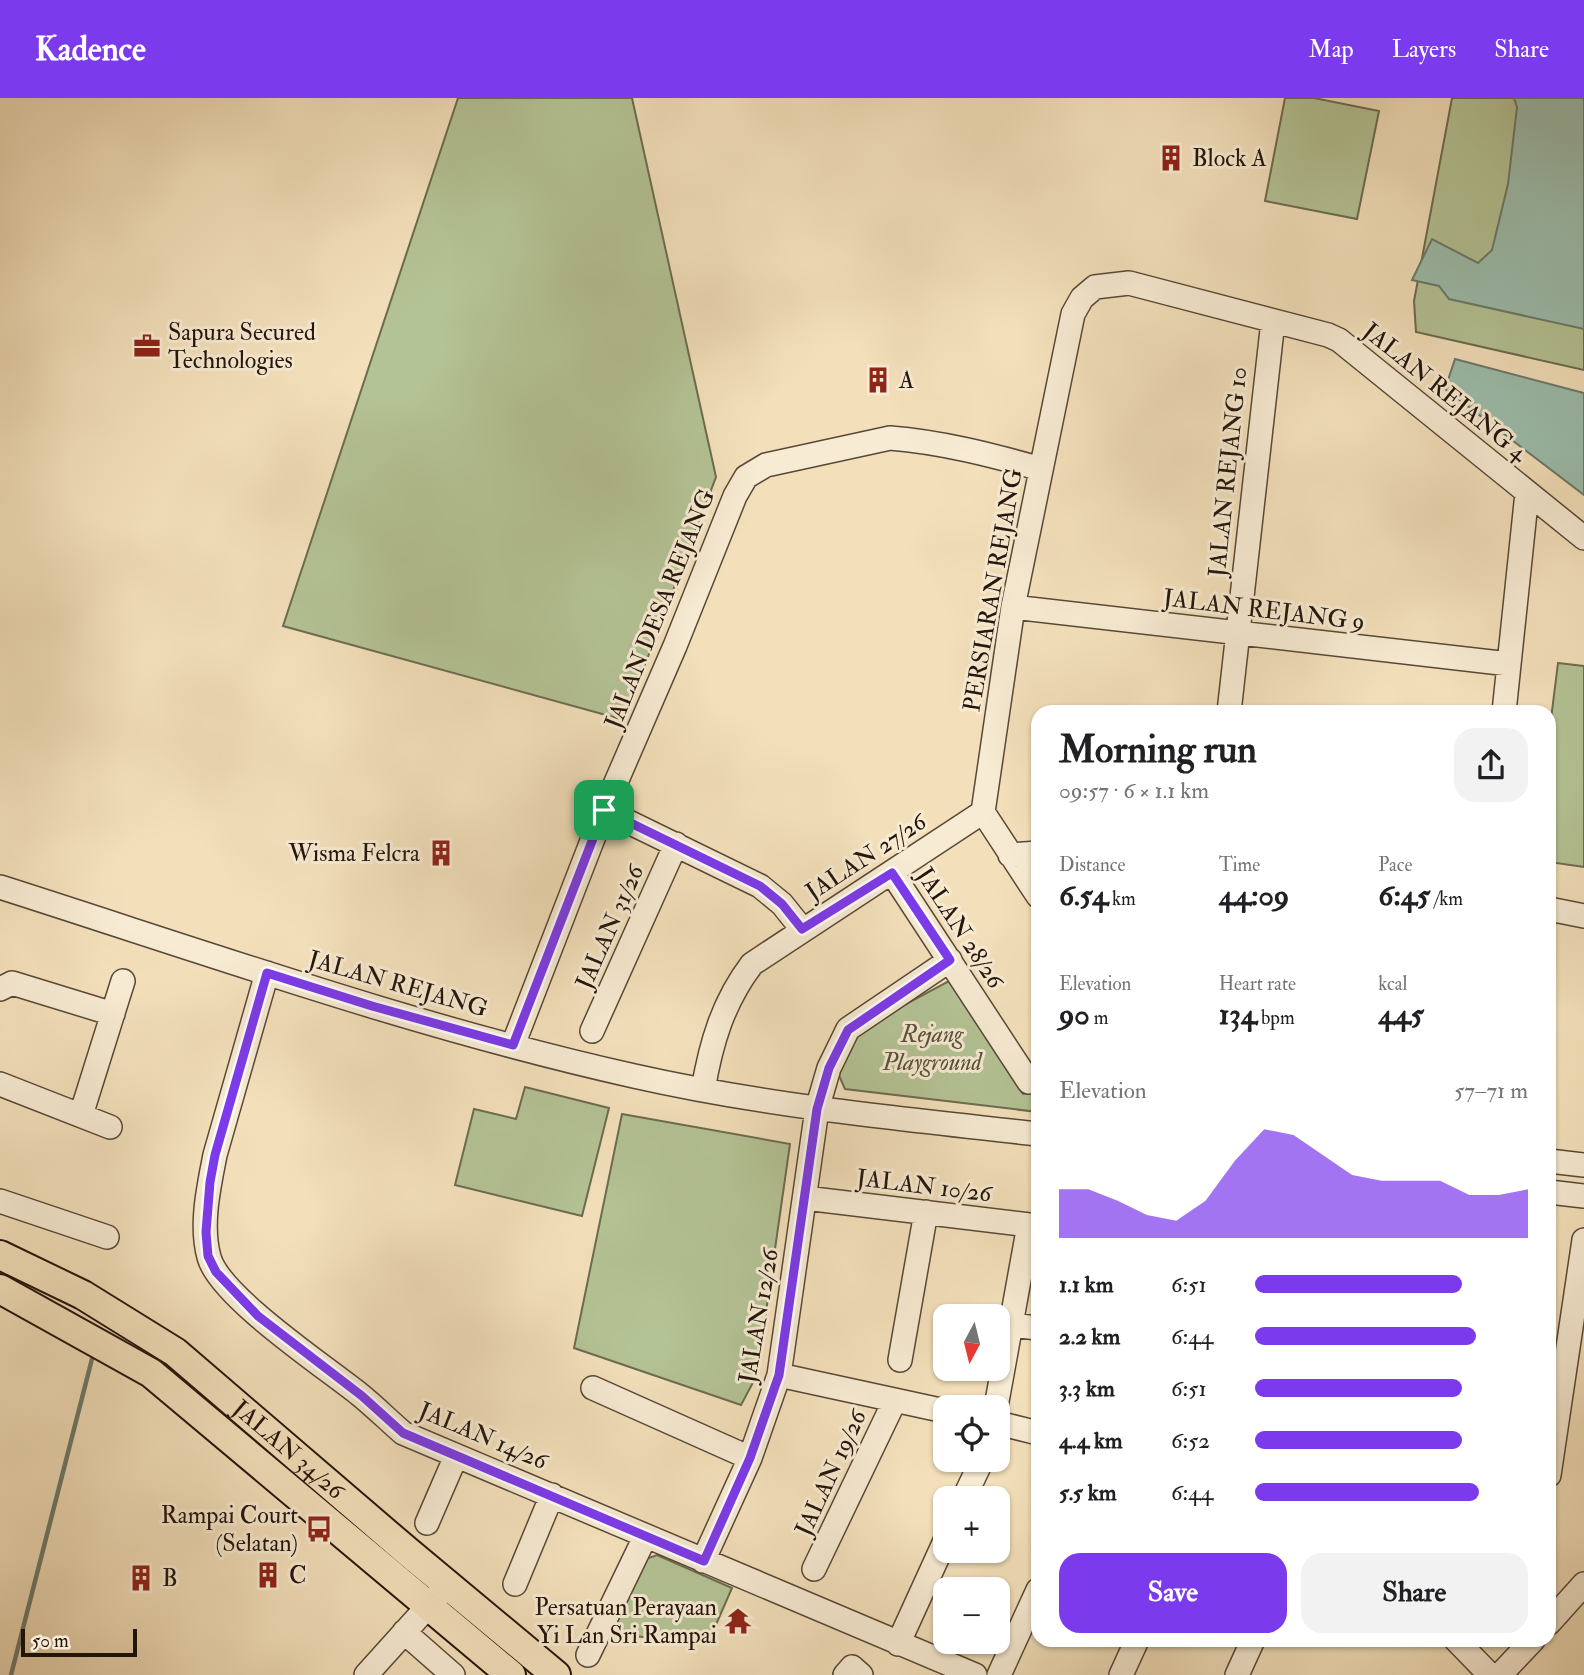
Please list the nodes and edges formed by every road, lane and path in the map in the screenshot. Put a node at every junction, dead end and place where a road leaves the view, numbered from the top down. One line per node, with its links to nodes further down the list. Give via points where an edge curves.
1 (1095, 287): 2 (street, JALAN REJANG 4, via 1129,283); 5 (street, PERSIARAN REJANG, via 1073,314)
2 (1267, 319): 3 (street, JALAN REJANG 4); 4 (street)
3 (1300, 327): 4 (street); 6 (street, JALAN REJANG 4, via 1349,346)
4 (1269, 348): 9 (street, JALAN REJANG 10)
5 (1041, 469): 8 (street, PERSIARAN REJANG); 13 (street, JALAN DESA REJANG, via 890,438 766,465 746,477)
6 (1527, 493): 7 (street, JALAN REJANG 4); 10 (street)
7 (1584, 538)
8 (1013, 607): 9 (street, JALAN REJANG 9); 14 (street, PERSIARAN REJANG)
9 (1236, 633): 10 (street, JALAN REJANG 9); 11 (street, JALAN REJANG 10)
10 (1509, 664): 12 (street)
11 (1230, 705)
12 (1505, 705)
13 (604, 810): 15 (street); 30 (street, JALAN DESA REJANG)
14 (983, 813): 17 (street); 18 (street, JALAN 27/26)
15 (676, 844): 23 (street, via 760,886); 29 (street, JALAN 31/26)
16 (1031, 854): 17 (street)
17 (1010, 855): 19 (street)
18 (892, 873): 23 (street, JALAN 27/26); 24 (street, JALAN 28/26)
19 (1031, 886)
20 (0, 887): 25 (street, JALAN REJANG)
21 (1556, 910): 22 (street)
22 (1584, 916)
23 (802, 929): 33 (street, JALAN 27/26, via 752,964 743,976 714,1034)
24 (950, 960): 31 (street, JALAN 28/26); 34 (street, JALAN 12/26, via 848,1030 829,1068)
25 (267, 973): 30 (street, JALAN REJANG); 62 (street, JALAN 14/26, via 215,1155 206,1208 208,1256 216,1272 258,1316 403,1433)
26 (123, 981): 28 (street)
27 (6, 986): 28 (street)
28 (113, 1014): 35 (street)
29 (592, 1031)
30 (513, 1045): 33 (street, JALAN REJANG)
31 (1029, 1082)
32 (0, 1084): 35 (street)
33 (703, 1090): 34 (street, JALAN REJANG)
34 (817, 1109): 37 (street, JALAN REJANG); 42 (street, JALAN 12/26)
35 (81, 1115): 36 (street)
36 (110, 1127)
37 (1031, 1133)
38 (1556, 1162): 39 (street)
39 (1584, 1165)
40 (1556, 1193): 41 (street)
41 (1584, 1196)
42 (805, 1198): 44 (street, JALAN 10/26); 54 (street, JALAN 12/26)
43 (0, 1200): 46 (street)
44 (926, 1212): 45 (street, JALAN 10/26); 53 (street)
45 (1031, 1225)
46 (107, 1237)
47 (1031, 1238): 51 (street)
48 (1584, 1240): 55 (street)
49 (0, 1255): 70 (main road, JALAN 34/26, via 83,1295 175,1352)
50 (0, 1289): 74 (main road, JALAN 34/26, via 151,1373)
51 (1011, 1325): 52 (street); 57 (street)
52 (1031, 1327)
53 (900, 1360)
54 (779, 1375): 58 (street); 63 (street, JALAN 12/26)
55 (1556, 1385)
56 (593, 1388): 63 (street)
57 (998, 1395)
58 (895, 1400): 59 (street); 69 (street, JALAN 19/26)
59 (933, 1408)
60 (1010, 1426): 61 (street)
61 (1031, 1431)
62 (456, 1457): 64 (street, JALAN 14/26); 65 (street)
63 (750, 1458): 67 (street, JALAN 12/26)
64 (552, 1495): 66 (street, JALAN 14/26); 71 (street)
65 (427, 1523)
66 (645, 1536): 67 (street, JALAN 14/26); 82 (street)
67 (704, 1561): 77 (street, JALAN 14/26)
68 (935, 1563): 77 (street)
69 (814, 1569)
70 (449, 1584): 74 (street); 86 (main road, JALAN 34/26)
71 (515, 1584)
72 (1584, 1584): 75 (street)
73 (1031, 1605): 88 (street)
74 (428, 1606): 76 (street); 85 (main road, JALAN 34/26)
75 (1556, 1614)
76 (404, 1632): 83 (street); 84 (street)
77 (898, 1644): 87 (street, JALAN 14/26)
78 (1134, 1647): 89 (street)
79 (1250, 1647): 90 (street)
80 (1463, 1647): 91 (street)
81 (1526, 1647): 92 (street)
82 (588, 1655)
83 (366, 1675)
84 (453, 1675)
85 (511, 1675)
86 (556, 1675)
87 (975, 1675)
88 (999, 1675)
89 (1121, 1675)
90 (1237, 1675)
91 (1490, 1675)
92 (1500, 1675)

